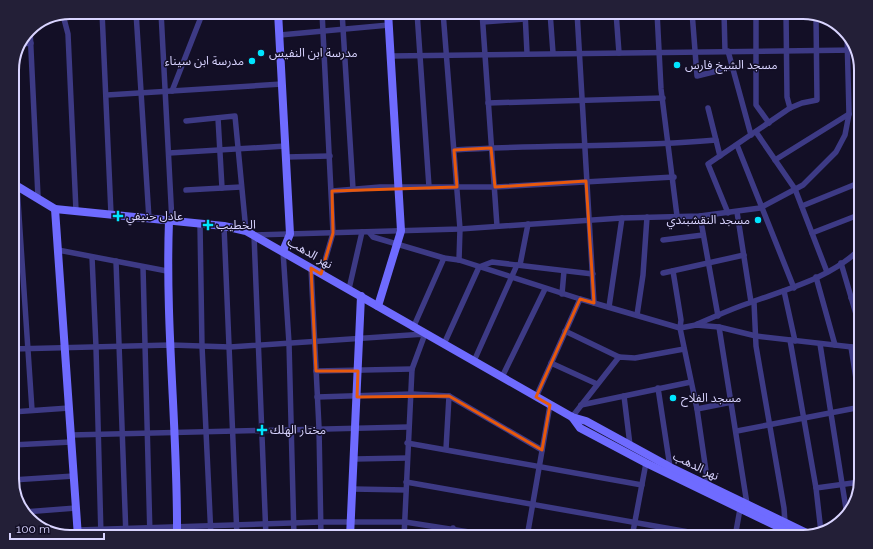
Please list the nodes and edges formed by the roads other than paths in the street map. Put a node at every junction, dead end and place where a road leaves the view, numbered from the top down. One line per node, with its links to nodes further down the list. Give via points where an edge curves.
1 (102, 19): 51 (street)
2 (136, 19): 50 (street)
3 (162, 19): 49 (street)
4 (200, 19): 49 (street)
5 (279, 19): 27 (street)
6 (322, 19): 26 (street)
7 (342, 19): 25 (street)
8 (389, 19): 24 (street)
9 (417, 19): 43 (street)
10 (444, 19): 44 (street)
11 (483, 19): 23 (street)
12 (525, 19): 23 (street); 39 (street)
13 (551, 19): 40 (street)
14 (577, 19): 37 (street)
15 (617, 19): 41 (street)
16 (658, 19): 42 (street)
17 (693, 19): 38 (street)
18 (725, 19): 36 (street)
19 (756, 19): 33 (street)
20 (786, 19): 34 (street)
21 (64, 20): 94 (street, via 68,34)
22 (816, 21): 32 (street)
23 (483, 22): 45 (street)
24 (389, 25): 25 (street); 46 (street)
25 (343, 29): 26 (street); 86 (street)
26 (323, 31): 27 (street); 72 (street)
27 (280, 35): 48 (street)
28 (31, 38): 30 (street)
29 (26, 44): 30 (street)
30 (31, 44): 90 (street)
31 (847, 44): 35 (street)
32 (816, 49): 34 (street); 35 (street); 56 (street, via 817,100)
33 (757, 50): 34 (street); 36 (street); 60 (street, via 756,105)
34 (787, 50): 56 (street, via 787,97)
35 (847, 50): 57 (street)
36 (727, 51): 38 (street); 47 (street)
37 (579, 52): 40 (street); 41 (street); 53 (street)
38 (695, 52): 42 (street); 47 (street, via 698,76)
39 (527, 53): 40 (street); 45 (street)
40 (553, 53)
41 (619, 53): 42 (street)
42 (660, 53): 52 (street)
43 (420, 55): 44 (street); 46 (street); 82 (street)
44 (447, 55): 45 (street); 70 (street)
45 (484, 55): 54 (street)
46 (391, 56): 81 (street)
47 (733, 67): 61 (street)
48 (282, 84): 49 (street); 66 (street)
49 (169, 91): 50 (street); 71 (street)
50 (140, 93): 51 (street); 103 (street)
51 (107, 95): 97 (street)
52 (663, 98): 53 (street); 64 (street)
53 (581, 100): 54 (street); 63 (street)
54 (488, 103): 67 (street)
55 (708, 108): 62 (street)
56 (790, 108): 60 (street)
57 (849, 114): 75 (street); 87 (street, via 845,135 836,152)
58 (218, 118): 59 (street); 68 (street, via 235,116); 69 (street)
59 (186, 121)
60 (769, 123): 61 (street)
61 (754, 133): 65 (street); 75 (street)
62 (716, 140): 64 (street); 73 (street)
63 (584, 144): 64 (street); 67 (street); 77 (street)
64 (667, 144): 76 (street)
65 (737, 145): 73 (street); 92 (street)
66 (286, 146): 68 (street); 74 (street)
67 (491, 148): 70 (street); 84 (street)
68 (239, 149): 69 (street); 80 (street)
69 (220, 150): 71 (street); 85 (street)
70 (454, 150): 83 (street)
71 (169, 153): 105 (street)
72 (330, 156): 74 (street); 89 (street)
73 (720, 156): 96 (street, via 708,164)
74 (286, 158): 117 (street)
75 (775, 160): 87 (street)
76 (674, 177): 77 (street); 98 (street)
77 (586, 181): 84 (street); 104 (street)
78 (854, 185): 91 (street)
79 (19, 187): 90 (street)
80 (241, 187): 85 (street); 111 (street)
81 (398, 187): 82 (street); 86 (street); 112 (street)
82 (429, 187): 83 (street)
83 (457, 187): 84 (street); 110 (street)
84 (495, 187): 109 (street)
85 (222, 188): 88 (street)
86 (353, 189): 89 (street)
87 (796, 189): 91 (street); 92 (street)
88 (186, 190)
89 (332, 191): 115 (street)
90 (38, 197): 93 (street)
91 (802, 206): 116 (street)
92 (762, 207): 95 (street); 146 (street)
93 (55, 210): 94 (street, نهر الدهب); 123 (street)
94 (76, 211): 97 (street, نهر الدهب)
95 (737, 212): 96 (street); 126 (street)
96 (728, 213): 99 (street)
97 (111, 214): 103 (street, نهر الدهب)
98 (677, 216): 99 (street); 100 (street)
99 (700, 216): 119 (street)
100 (647, 217): 102 (street); 160 (street)
101 (854, 217): 116 (street)
102 (622, 218): 104 (street); 158 (street)
103 (149, 219): 105 (street, نهر الدهب)
104 (588, 220): 107 (street); 143 (street)
105 (170, 221): 106 (street, نهر الدهب); 139 (street)
106 (200, 224): 108 (street, نهر الدهب); 178 (street)
107 (528, 224): 109 (street); 133 (street)
108 (224, 226): 111 (street, نهر الدهب); 179 (street)
109 (497, 226): 110 (street)
110 (460, 229): 112 (street); 129 (street)
111 (246, 231): 118 (street, نهر الدهب)
112 (401, 231): 114 (street); 122 (street)
113 (362, 232): 114 (street); 115 (street); 147 (street)
114 (369, 232): 122 (street, via 373,237)
115 (333, 233): 117 (street); 142 (street)
116 (812, 233): 140 (street)
117 (290, 234): 118 (street); 124 (street)
118 (254, 235): 124 (street, نهر الدهب); 176 (street)
119 (704, 235): 121 (street); 132 (street)
120 (19, 239): 186 (street)
121 (663, 240)
122 (396, 244): 128 (street); 157 (street)
123 (58, 250): 127 (street); 180 (street)
124 (283, 251): 136 (street, نهر الدهب); 172 (street)
125 (854, 253): 131 (street)
126 (744, 255): 132 (street); 155 (street)
127 (92, 257): 130 (street); 181 (street)
128 (444, 258): 129 (street); 164 (street)
129 (459, 260): 135 (street)
130 (116, 261): 134 (street); 182 (street)
131 (841, 263): 140 (street); 153 (street)
132 (708, 264): 138 (street); 161 (street)
133 (519, 265): 135 (street, via 492,262); 137 (street); 145 (street)
134 (144, 267): 139 (street); 183 (street)
135 (479, 267): 145 (street); 173 (street)
136 (311, 268): 142 (street, نهر الدهب); 171 (street)
137 (564, 271): 143 (street); 150 (street)
138 (673, 271): 141 (street); 165 (street)
139 (167, 272): 175 (street)
140 (827, 272): 144 (street)
141 (663, 273)
142 (321, 274): 147 (street, نهر الدهب)
143 (593, 274): 156 (street)
144 (816, 277): 146 (street); 177 (street)
145 (512, 278): 148 (street); 190 (street)
146 (794, 288): 149 (street)
147 (349, 289): 151 (street, نهر الدهب)
148 (545, 289): 150 (street); 196 (street)
149 (784, 291): 155 (street); 170 (street)
150 (562, 294): 154 (street)
151 (361, 296): 157 (street, نهر الدهب); 169 (street)
152 (854, 297): 153 (street)
153 (851, 298): 159 (street)
154 (580, 299): 156 (street); 166 (street)
155 (752, 302): 161 (street); 168 (street)
156 (594, 303): 158 (street)
157 (378, 306): 164 (street, نهر الدهب)
158 (609, 306): 160 (street)
159 (854, 308)
160 (637, 315): 165 (street)
161 (718, 316): 162 (street)
162 (696, 324): 163 (street); 165 (street)
163 (718, 327): 168 (street); 206 (street)
164 (413, 328): 167 (street, نهر الدهب)
165 (680, 328): 188 (street)
166 (565, 331): 189 (street); 191 (street)
167 (425, 334): 169 (street); 173 (street, نهر الدهب); 193 (street)
168 (756, 336): 170 (street); 217 (street)
169 (358, 339): 171 (street); 195 (street)
170 (793, 340): 174 (street); 216 (street)
171 (315, 341): 172 (street); 194 (street)
172 (289, 342): 176 (street); 221 (street)
173 (444, 344): 190 (street, نهر الدهب)
174 (820, 344): 177 (street); 214 (street)
175 (170, 345): 178 (street); 183 (street); 228 (street)
176 (258, 345): 179 (street); 222 (street)
177 (836, 345): 184 (street)
178 (202, 346): 179 (street); 225 (street)
179 (230, 346): 223 (street)
180 (65, 347): 181 (street); 186 (street); 209 (street)
181 (96, 347): 182 (street); 229 (street)
182 (120, 347): 183 (street); 226 (street)
183 (144, 347): 227 (street)
184 (851, 347): 185 (street); 192 (street)
185 (854, 347)
186 (29, 348): 187 (street); 212 (street)
187 (19, 349)
188 (684, 349): 189 (street, via 635,358); 197 (street)
189 (619, 357): 198 (street)
190 (474, 361): 196 (street, نهر الدهب)
191 (551, 363): 198 (street); 205 (street)
192 (854, 365)
193 (412, 369): 195 (street); 200 (street)
194 (316, 371): 195 (street); 203 (street)
195 (358, 371): 204 (street)
196 (502, 377): 205 (street, نهر الدهب)
197 (691, 382): 199 (street); 210 (street)
198 (597, 384): 208 (street)
199 (658, 388): 202 (street); 240 (street)
200 (412, 394): 201 (street); 204 (street); 218 (street)
201 (449, 396): 234 (street); 235 (street)
202 (624, 396): 208 (street); 233 (street)
203 (317, 397): 204 (street); 219 (street)
204 (357, 397): 220 (street)
205 (536, 397): 207 (street, نهر الدهب)
206 (732, 402): 210 (street); 224 (street)
207 (550, 405): 215 (street, نهر الدهب); 235 (street)
208 (581, 405): 215 (street)
209 (69, 408): 212 (street); 230 (street)
210 (697, 409): 247 (street)
211 (854, 409): 214 (street)
212 (32, 410): 213 (street)
213 (19, 411)
214 (831, 413): 216 (street); 245 (street)
215 (572, 417): 233 (street, نهر الدهب, via 586,421); 238 (street, نهر الدهب, via 580,428)
216 (803, 419): 217 (street); 248 (street)
217 (770, 425): 224 (street); 286 (street, via 784,508)
218 (408, 427): 220 (street); 231 (street)
219 (319, 428): 220 (street); 221 (street); 256 (street)
220 (356, 428): 237 (street)
221 (292, 429): 222 (street); 259 (street)
222 (262, 430): 223 (street); 262 (street)
223 (233, 431): 225 (street); 261 (street)
224 (736, 431): 252 (street)
225 (207, 432): 228 (street); 263 (street)
226 (122, 433): 227 (street); 229 (street); 267 (street)
227 (146, 433): 228 (street); 264 (street)
228 (175, 433): 265 (street)
229 (97, 434): 230 (street); 269 (street)
230 (71, 438): 232 (street); 241 (street)
231 (407, 442): 234 (street); 236 (street)
232 (19, 444)
233 (630, 445): 240 (street, نهر الدهب)
234 (446, 449): 239 (street)
235 (542, 450): 239 (street)
236 (407, 458): 237 (street); 243 (street)
237 (354, 459): 249 (street)
238 (646, 463): 246 (street); 252 (street, نهر الدهب)
239 (539, 466): 246 (street); 251 (street)
240 (670, 467): 247 (street, نهر الدهب)
241 (74, 476): 242 (street); 254 (street)
242 (19, 480)
243 (406, 482): 250 (street); 251 (street)
244 (854, 483): 245 (street)
245 (842, 484): 248 (street); 253 (street)
246 (642, 485): 258 (street)
247 (708, 485): 252 (street, نهر الدهب)
248 (816, 488): 266 (street)
249 (353, 489): 250 (street); 260 (street)
250 (406, 490): 257 (street)
251 (533, 504): 258 (street); 282 (street)
252 (743, 506): 285 (street); 286 (street, نهر الدهب)
253 (846, 506)
254 (76, 508): 255 (street); 270 (street)
255 (31, 511)
256 (321, 522): 259 (street); 260 (street); 278 (street)
257 (406, 522): 260 (street); 268 (street); 280 (street)
258 (635, 522): 283 (street); 284 (street)
259 (295, 523): 262 (street); 277 (street)
260 (351, 523): 279 (street)
261 (237, 524): 262 (street); 263 (street); 275 (street)
262 (266, 524): 276 (street)
263 (211, 525): 265 (street); 274 (street)
264 (150, 526): 265 (street); 267 (street); 272 (street)
265 (177, 526): 273 (street)
266 (820, 527)
267 (126, 528): 269 (street)
268 (453, 528): 281 (street)
269 (101, 529): 271 (street)
270 (78, 530)
271 (96, 530)
272 (150, 530)
273 (177, 530)
274 (211, 530)
275 (237, 530)
276 (266, 530)
277 (294, 530)
278 (320, 530)
279 (350, 530)
280 (405, 530)
281 (462, 530)
282 (528, 530)
283 (633, 530)
284 (679, 530)
285 (737, 530)
286 (785, 530)

